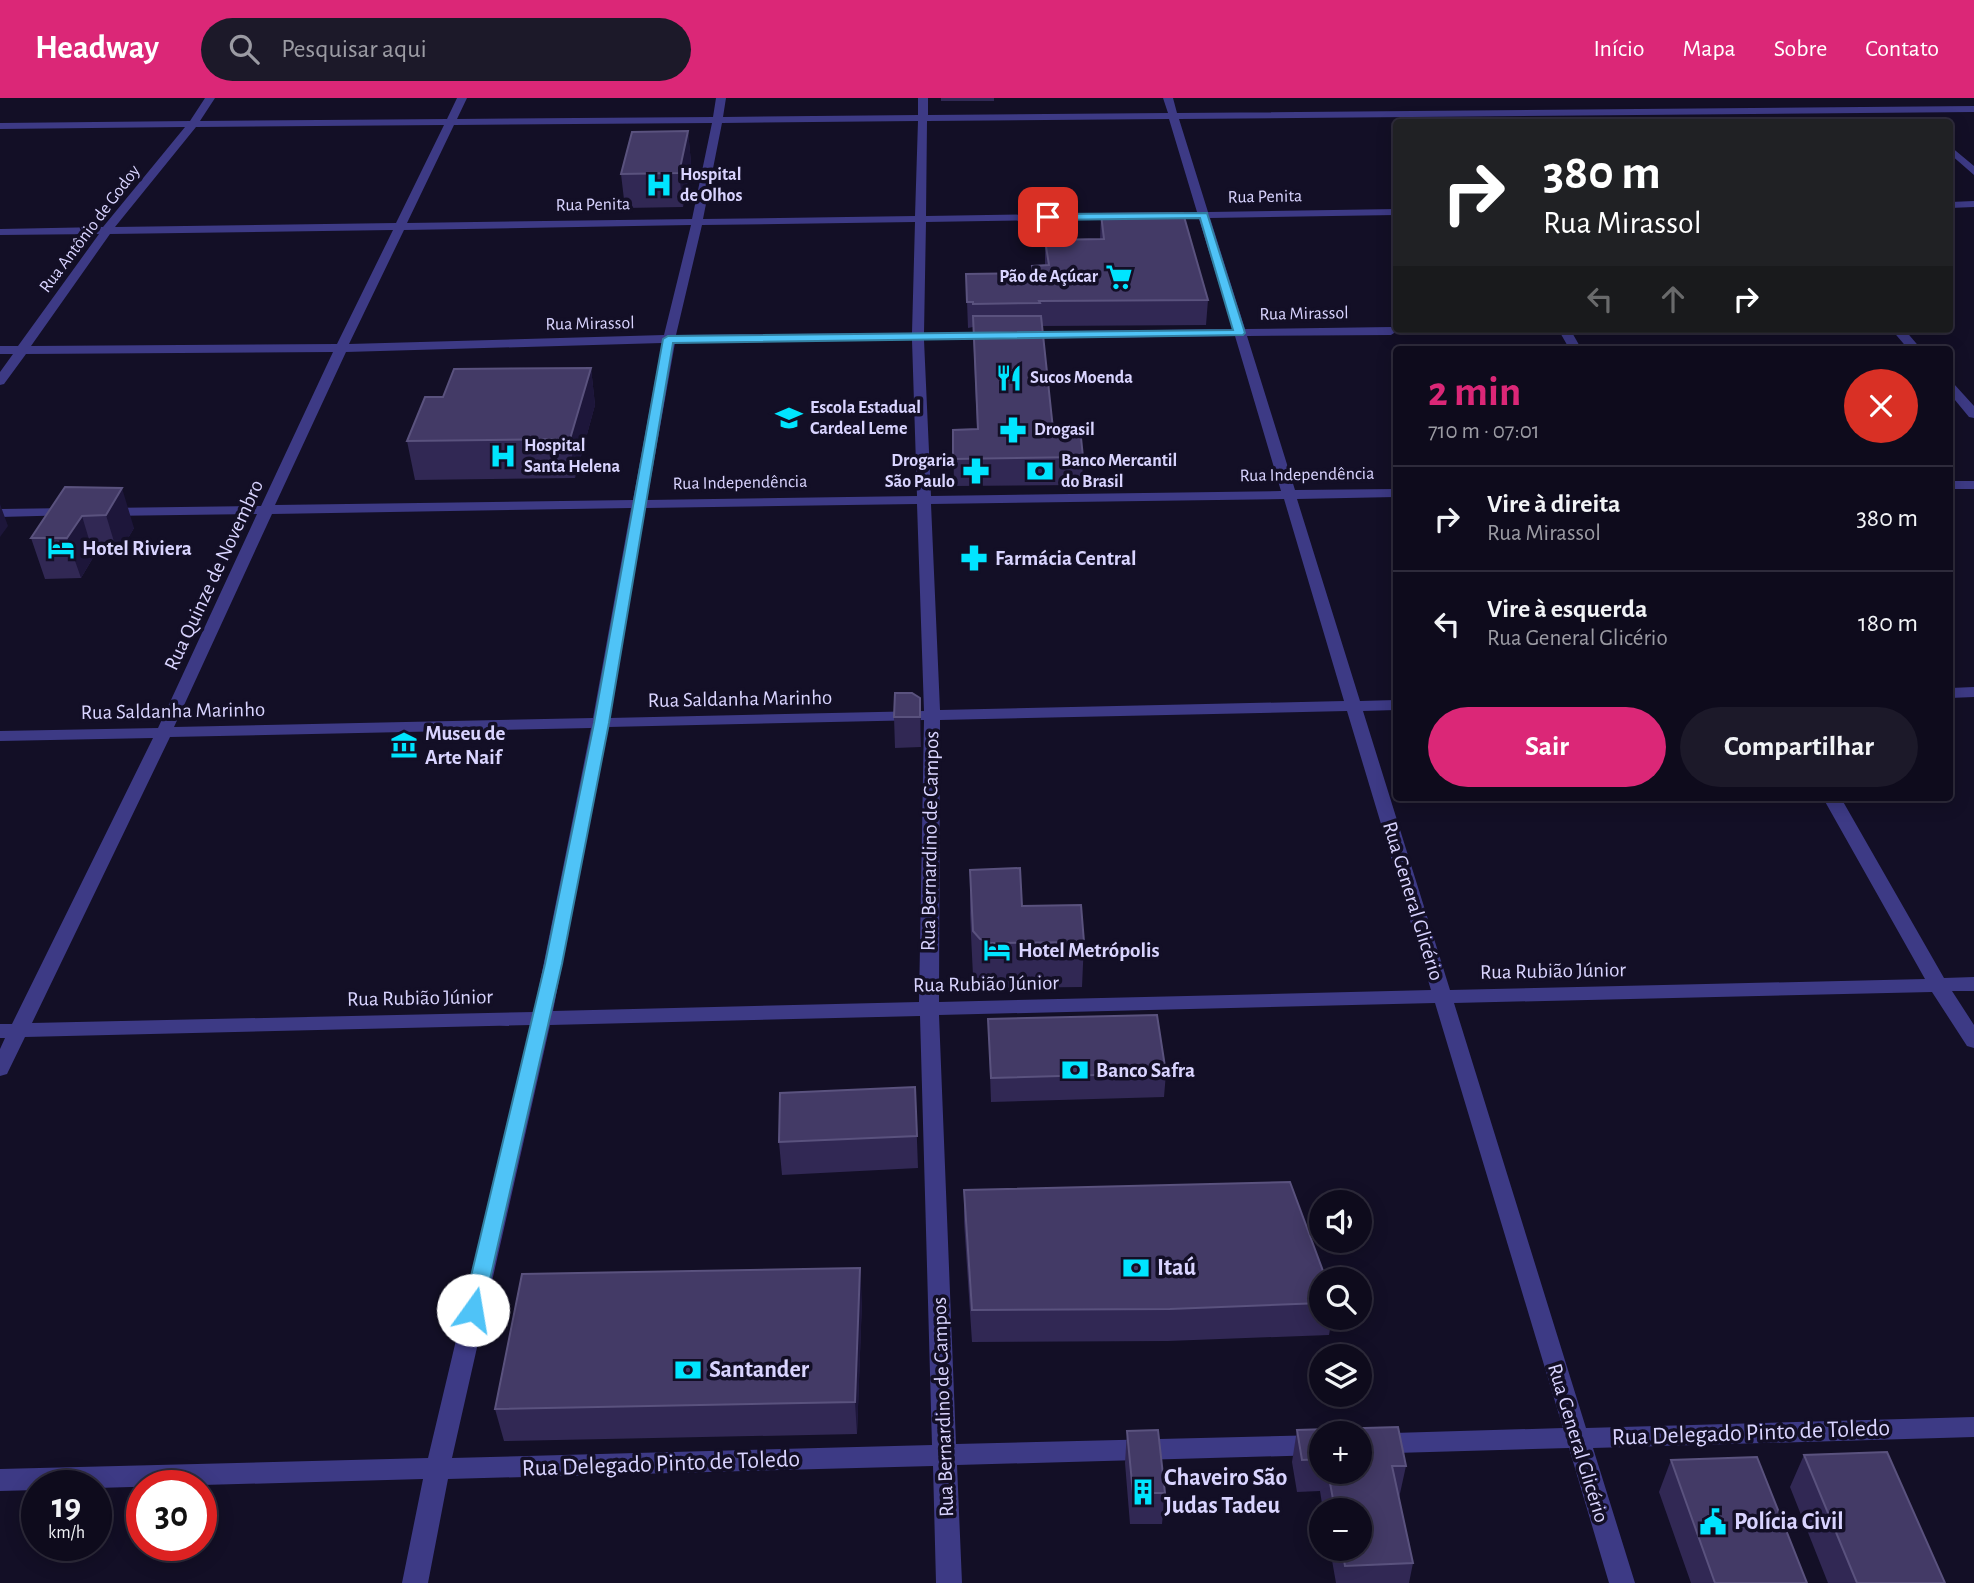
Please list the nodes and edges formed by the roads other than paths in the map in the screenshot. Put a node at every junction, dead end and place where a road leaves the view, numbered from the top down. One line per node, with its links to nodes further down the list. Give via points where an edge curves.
1 (211, 98): 18 (street, Rua Antônio de Godoy)
2 (462, 98): 17 (street, Rua Quinze de Novembro)
3 (721, 98): 14 (street)
4 (923, 98): 13 (street, Rua Bernardino de Campos)
5 (1168, 98): 12 (street, Rua General Glicério)
6 (1693, 98): 10 (street)
7 (1896, 98): 9 (street)
8 (1974, 109): 9 (street)
9 (1907, 110): 10 (street); 16 (street)
10 (1705, 111): 11 (street); 15 (street)
11 (1435, 114): 12 (street)
12 (1173, 115): 13 (street); 25 (street, Rua General Glicério)
13 (923, 117): 14 (street); 28 (street, Rua Bernardino de Campos)
14 (718, 119): 17 (street); 29 (street)
15 (1712, 119)
16 (1918, 119)
17 (450, 122): 18 (street); 30 (street, Rua Quinze de Novembro)
18 (193, 124): 19 (street); 31 (street, Rua Antônio de Godoy)
19 (0, 126)
20 (1953, 152): 21 (street)
21 (1974, 172)
22 (1974, 204): 23 (street)
23 (1953, 205)
24 (1393, 212): 25 (street, Rua Penita)
25 (1204, 215): 27 (street, Rua Penita); 34 (street, Rua General Glicério)
26 (1136, 216): 28 (street, Rua Penita)
27 (1149, 216)
28 (919, 219): 29 (street, Rua Penita); 35 (street, Rua Bernardino de Campos)
29 (697, 220): 30 (street, Rua Penita); 36 (street)
30 (400, 228): 31 (street, Rua Penita); 37 (street, Rua Quinze de Novembro)
31 (107, 230): 32 (street, Rua Penita); 39 (street, Rua Antônio de Godoy)
32 (0, 232)
33 (1391, 331): 34 (street, Rua Mirassol)
34 (1240, 333): 35 (street, Rua Mirassol); 46 (street, Rua General Glicério)
35 (918, 338): 36 (street, Rua Mirassol); 47 (street, Rua Bernardino de Campos)
36 (668, 339): 37 (street, Rua Mirassol); 48 (street)
37 (341, 348): 39 (street, Rua Mirassol); 49 (street, Rua Quinze de Novembro)
38 (0, 350): 39 (street, Rua Mirassol)
39 (24, 350): 40 (street, Rua Antônio de Godoy)
40 (0, 381)
41 (1953, 390): 42 (street)
42 (1974, 414)
43 (1953, 485): 44 (street)
44 (1974, 485)
45 (1393, 493): 46 (street, Rua Independência)
46 (1289, 495): 47 (street, Rua Independência); 54 (street, Rua General Glicério)
47 (922, 499): 48 (street, Rua Independência); 55 (street, Rua Bernardino de Campos)
48 (638, 504): 49 (street, Rua Independência); 56 (street)
49 (268, 509): 50 (street, Rua Independência); 57 (street, Rua Quinze de Novembro)
50 (0, 513)
51 (1974, 692): 52 (street)
52 (1953, 693)
53 (1393, 705): 54 (street, Rua Saldanha Marinho)
54 (1353, 706): 55 (street, Rua Saldanha Marinho); 62 (street, Rua General Glicério)
55 (932, 715): 56 (street, Rua Saldanha Marinho); 63 (street, Rua Bernardino de Campos)
56 (602, 723): 57 (street, Rua Saldanha Marinho); 64 (street)
57 (164, 732): 58 (street, Rua Saldanha Marinho); 65 (street, Rua Quinze de Novembro)
58 (0, 736)
59 (1834, 801): 61 (street)
60 (1974, 984): 61 (street, Rua Rubião Júnior)
61 (1938, 985): 62 (street, Rua Rubião Júnior); 66 (street)
62 (1442, 996): 63 (street, Rua Rubião Júnior); 69 (street, Rua General Glicério)
63 (929, 1009): 64 (street, Rua Rubião Júnior); 72 (street, Rua Bernardino de Campos)
64 (542, 1018): 65 (street, Rua Rubião Júnior); 73 (street)
65 (9, 1031): 67 (street, Rua Quinze de Novembro)
66 (1974, 1041)
67 (0, 1069)
68 (1974, 1427): 69 (street, Rua Delegado Pinto de Toledo)
69 (1576, 1438): 70 (street, Rua Delegado Pinto de Toledo); 77 (street, Rua General Glicério)
70 (1372, 1444)
71 (1309, 1445): 72 (street, Rua Delegado Pinto de Toledo)
72 (944, 1456): 73 (street, Rua Delegado Pinto de Toledo); 76 (street, Rua Bernardino de Campos)
73 (435, 1470): 74 (street, Rua Delegado Pinto de Toledo); 75 (street)
74 (0, 1480)
75 (415, 1583)
76 (949, 1583)
77 (1622, 1583)

